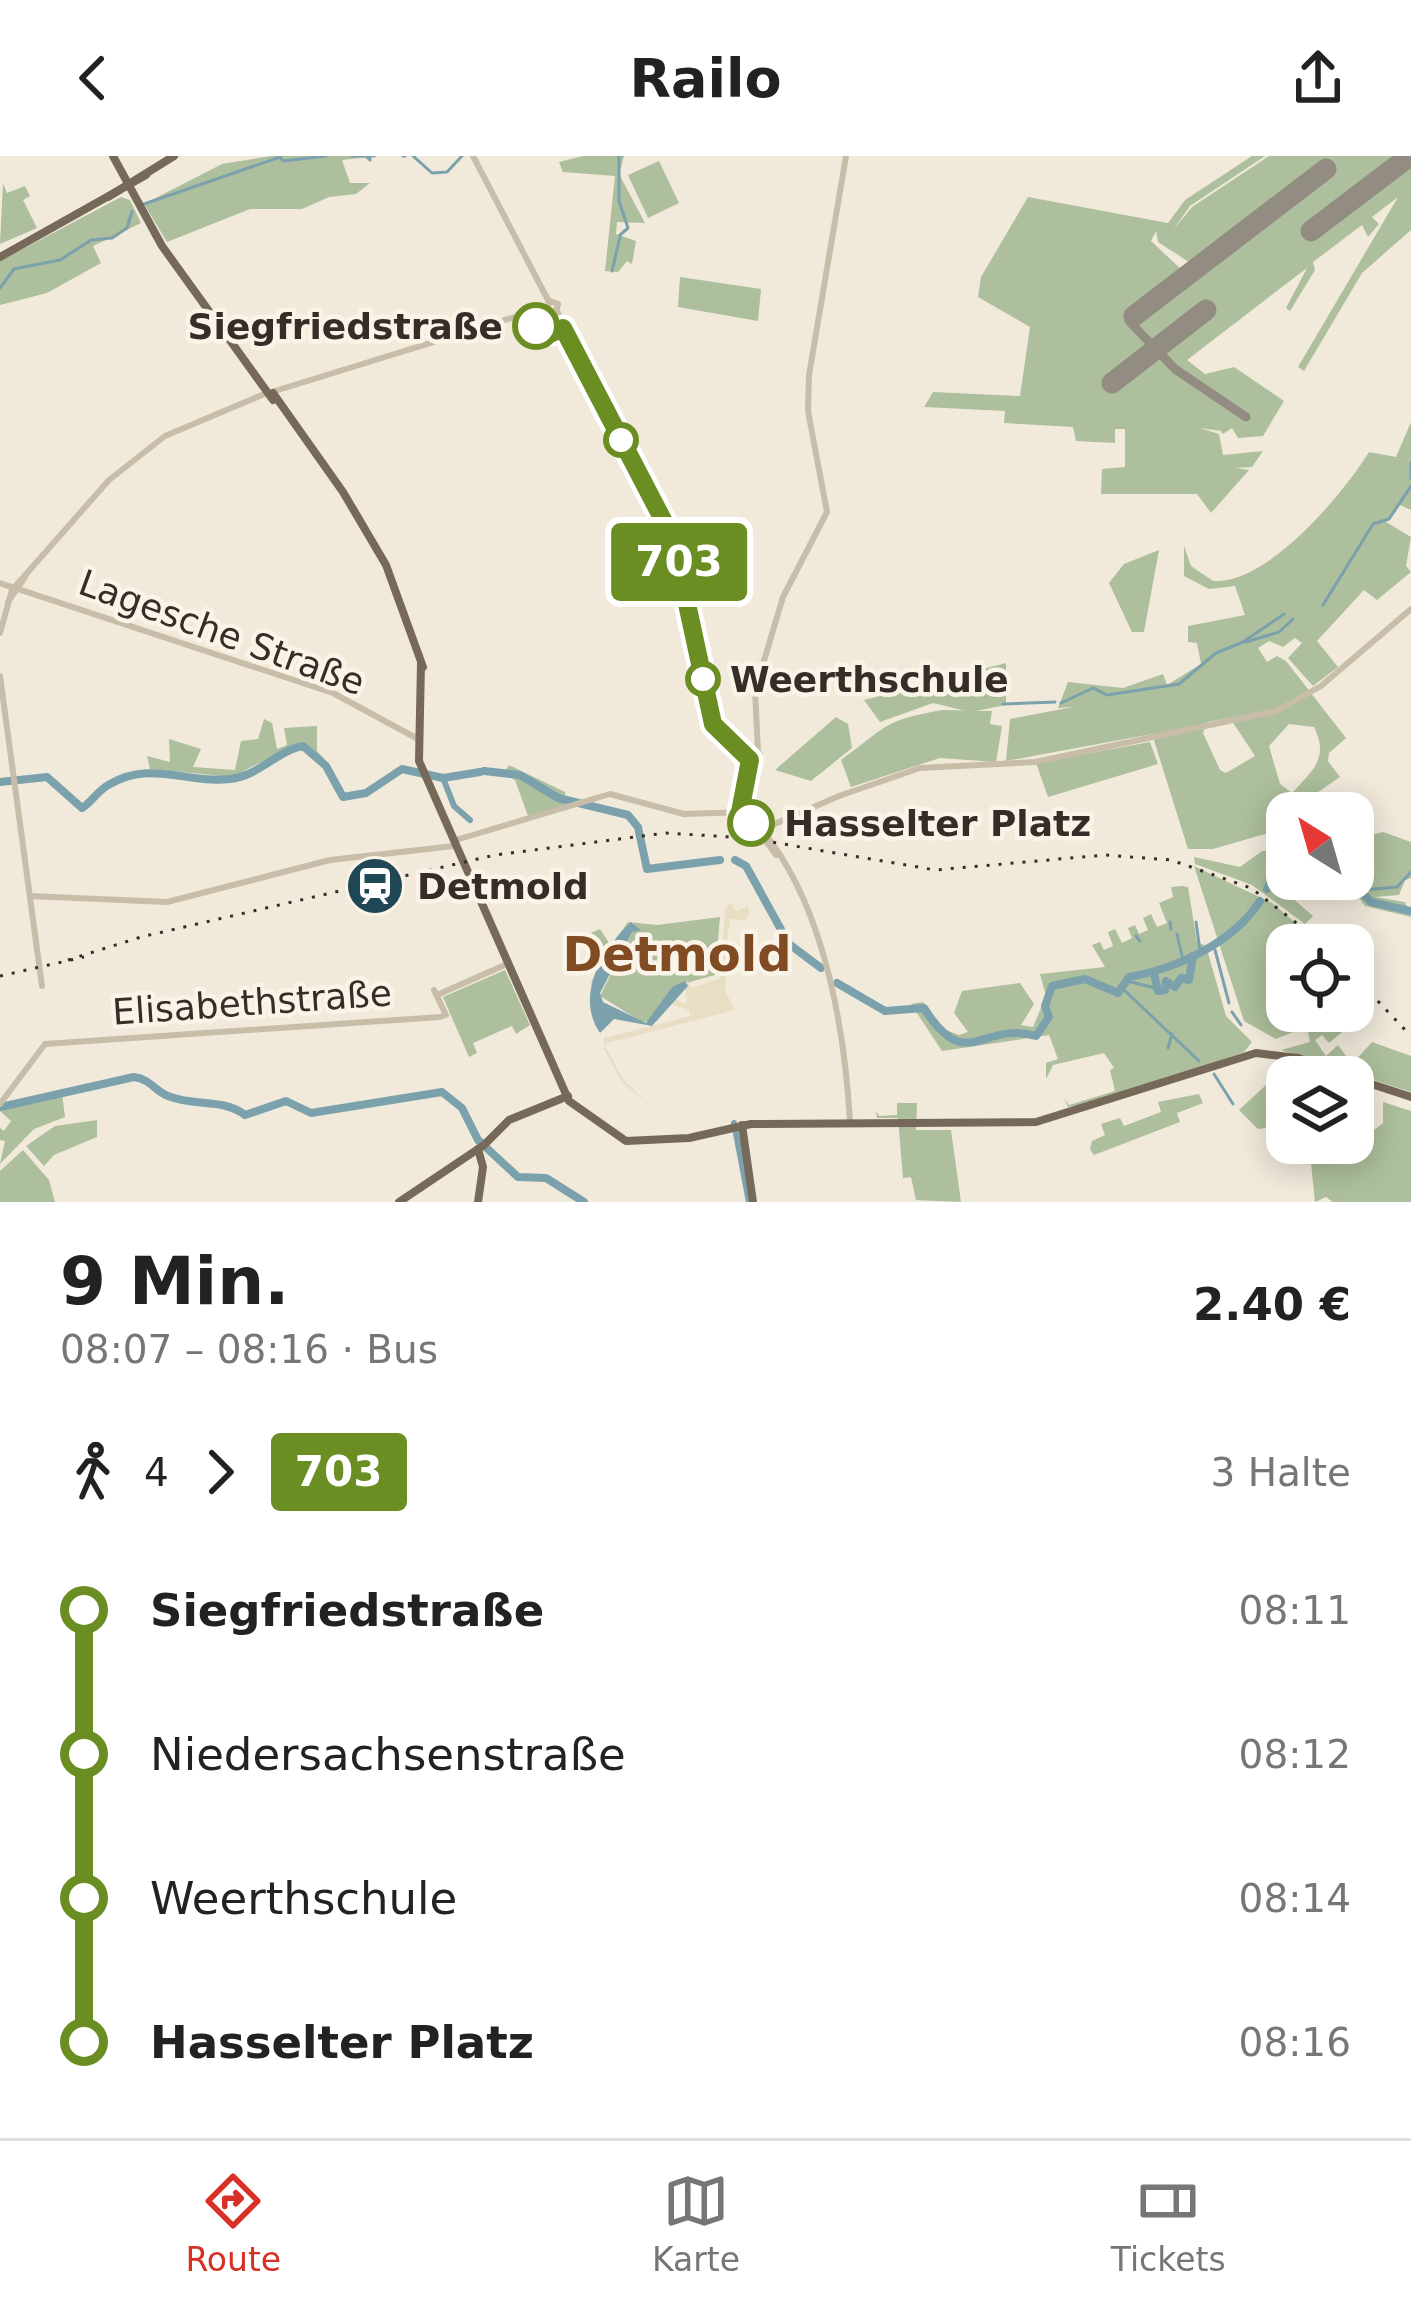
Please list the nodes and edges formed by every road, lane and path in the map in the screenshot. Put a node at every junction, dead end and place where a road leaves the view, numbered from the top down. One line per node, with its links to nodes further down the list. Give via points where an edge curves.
1 (113, 156): 5 (main road)
2 (174, 156): 5 (main road)
3 (473, 156): 7 (street)
4 (847, 156): 16 (street, via 808,411 827,512 778,612 754,696)
5 (128, 186): 6 (main road); 8 (main road, via 162,246)
6 (0, 257)
7 (550, 306): 8 (street); 16 (street, via 673,539 713,724 735,751)
8 (272, 395): 10 (street, via 206,416 146,449 99,490); 15 (main road, via 384,562 421,663)
9 (0, 584): 10 (street, Lagesche Straße)
10 (15, 589): 12 (street); 15 (street, Lagesche Straße, via 333,693)
11 (1411, 609): 18 (street, via 1321,686 1276,711 1035,762 920,768)
12 (0, 633)
13 (0, 676): 14 (street)
14 (3, 718): 20 (street)
15 (419, 740): 19 (main road)
16 (753, 754): 17 (street)
17 (738, 811): 18 (street); 19 (street, via 682,814 623,794)
18 (764, 833): 28 (street, via 824,949)
19 (455, 843): 20 (street, via 330,860 167,902); 21 (main road)
20 (30, 896): 22 (street)
21 (507, 964): 25 (main road); 27 (street, Elisabethstraße, via 436,993 446,1016 45,1044)
22 (42, 986)
23 (1281, 1056): 28 (main road, via 1256,1053 1036,1122)
24 (1374, 1085): 26 (main road)
25 (567, 1096): 29 (main road, via 628,1142); 30 (main road, via 509,1120)
26 (1411, 1096)
27 (0, 1104)
28 (848, 1121): 29 (main road)
29 (740, 1125): 33 (main road)
30 (483, 1146): 31 (main road); 32 (main road)
31 (399, 1202)
32 (478, 1202)
33 (754, 1202)

